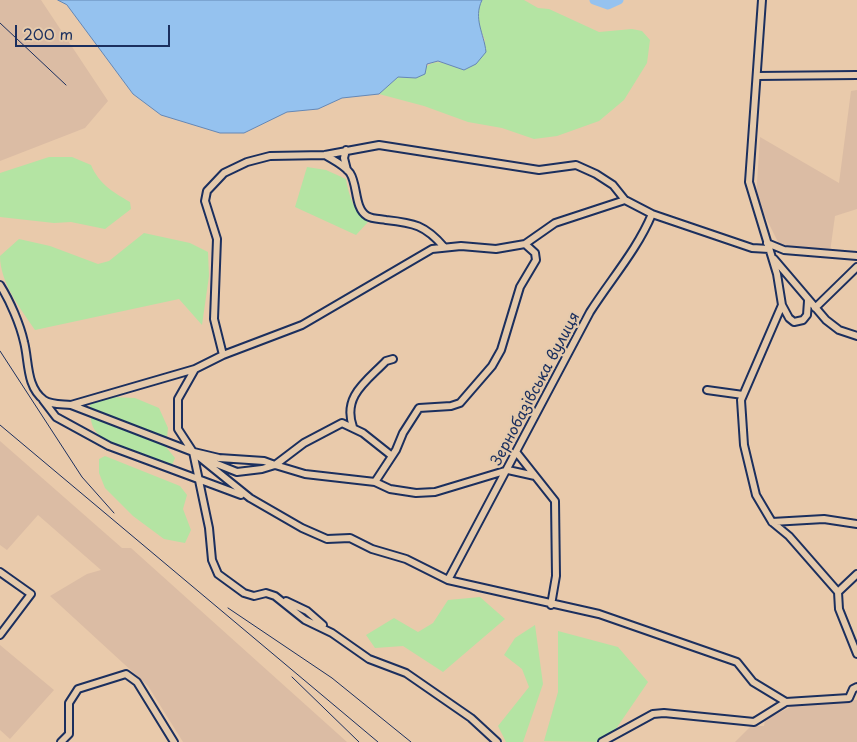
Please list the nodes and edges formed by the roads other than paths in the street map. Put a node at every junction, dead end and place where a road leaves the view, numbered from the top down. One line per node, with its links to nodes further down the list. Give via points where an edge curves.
1 (762, 0): 3 (street)
2 (857, 75): 3 (street)
3 (756, 76): 10 (street, via 749,182)
4 (346, 150): 5 (street); 6 (street); 7 (street, via 379,145 539,170 576,165 613,185)
5 (325, 155): 6 (street); 20 (street, via 270,156 247,162 224,173 207,191 205,200 217,239 214,319)
6 (347, 170): 11 (street, via 354,181 364,214 430,231)
7 (625, 200): 8 (street); 9 (street, via 555,223)
8 (652, 214): 10 (street, via 752,248); 29 (street, Зернобазівська вулиця, via 635,248 590,312)
9 (525, 244): 11 (street, via 496,249); 30 (street, via 535,254 536,260 520,287 496,362 460,403 419,408)
10 (768, 246): 12 (street); 13 (street)
11 (444, 247): 20 (street, via 421,254 302,326)
12 (857, 256)
13 (773, 259): 16 (street); 17 (street)
14 (857, 267): 18 (street)
15 (0, 284): 25 (street, via 24,341 28,374)
16 (808, 301): 17 (street, via 807,315 797,322 789,318); 18 (street)
17 (782, 305): 24 (street)
18 (814, 308): 19 (street, via 839,330)
19 (857, 336)
20 (223, 355): 22 (street)
21 (393, 359): 27 (street, via 386,361 353,395 350,414)
22 (195, 369): 26 (street); 28 (street, via 178,399 177,416 178,430)
23 (707, 390): 24 (street)
24 (743, 395): 37 (street, via 744,445 756,495)
25 (43, 400): 26 (street); 34 (street, via 56,417 109,446)
26 (70, 405): 28 (street)
27 (353, 427): 30 (street); 31 (street, via 338,424 304,443)
28 (193, 452): 31 (street); 31 (street, via 217,466 237,472); 34 (street); 36 (street)
29 (518, 453): 32 (street, Зернобазівська вулиця); 33 (street)
30 (392, 456): 35 (street)
31 (275, 465): 35 (street, via 305,474)
32 (508, 470): 33 (street); 35 (street, via 435,492 390,489); 41 (street, Зернобазівська вулиця)
33 (535, 476): 43 (street, via 555,501 556,576)
34 (198, 479): 36 (street); 50 (street, via 212,560 218,574 244,593 275,596 305,620 332,632 369,659 406,673 472,718)
35 (375, 482)
36 (250, 498): 41 (street, via 327,539 350,538 372,549 406,559)
37 (772, 522): 38 (street, via 824,519); 42 (street)
38 (857, 524)
39 (0, 572): 44 (street, via 31,594)
40 (857, 574): 42 (street)
41 (448, 580): 43 (street)
42 (838, 592): 45 (street, via 839,608)
43 (551, 605): 47 (street, via 600,614 738,662 753,682)
44 (0, 635)
45 (857, 654)
46 (857, 687): 47 (street, via 850,698)
47 (786, 702): 51 (street, via 754,722 653,714)
48 (61, 742): 49 (street, via 69,734 69,704 78,689 126,674 137,682)
49 (174, 742)
50 (497, 742)
51 (602, 742)

